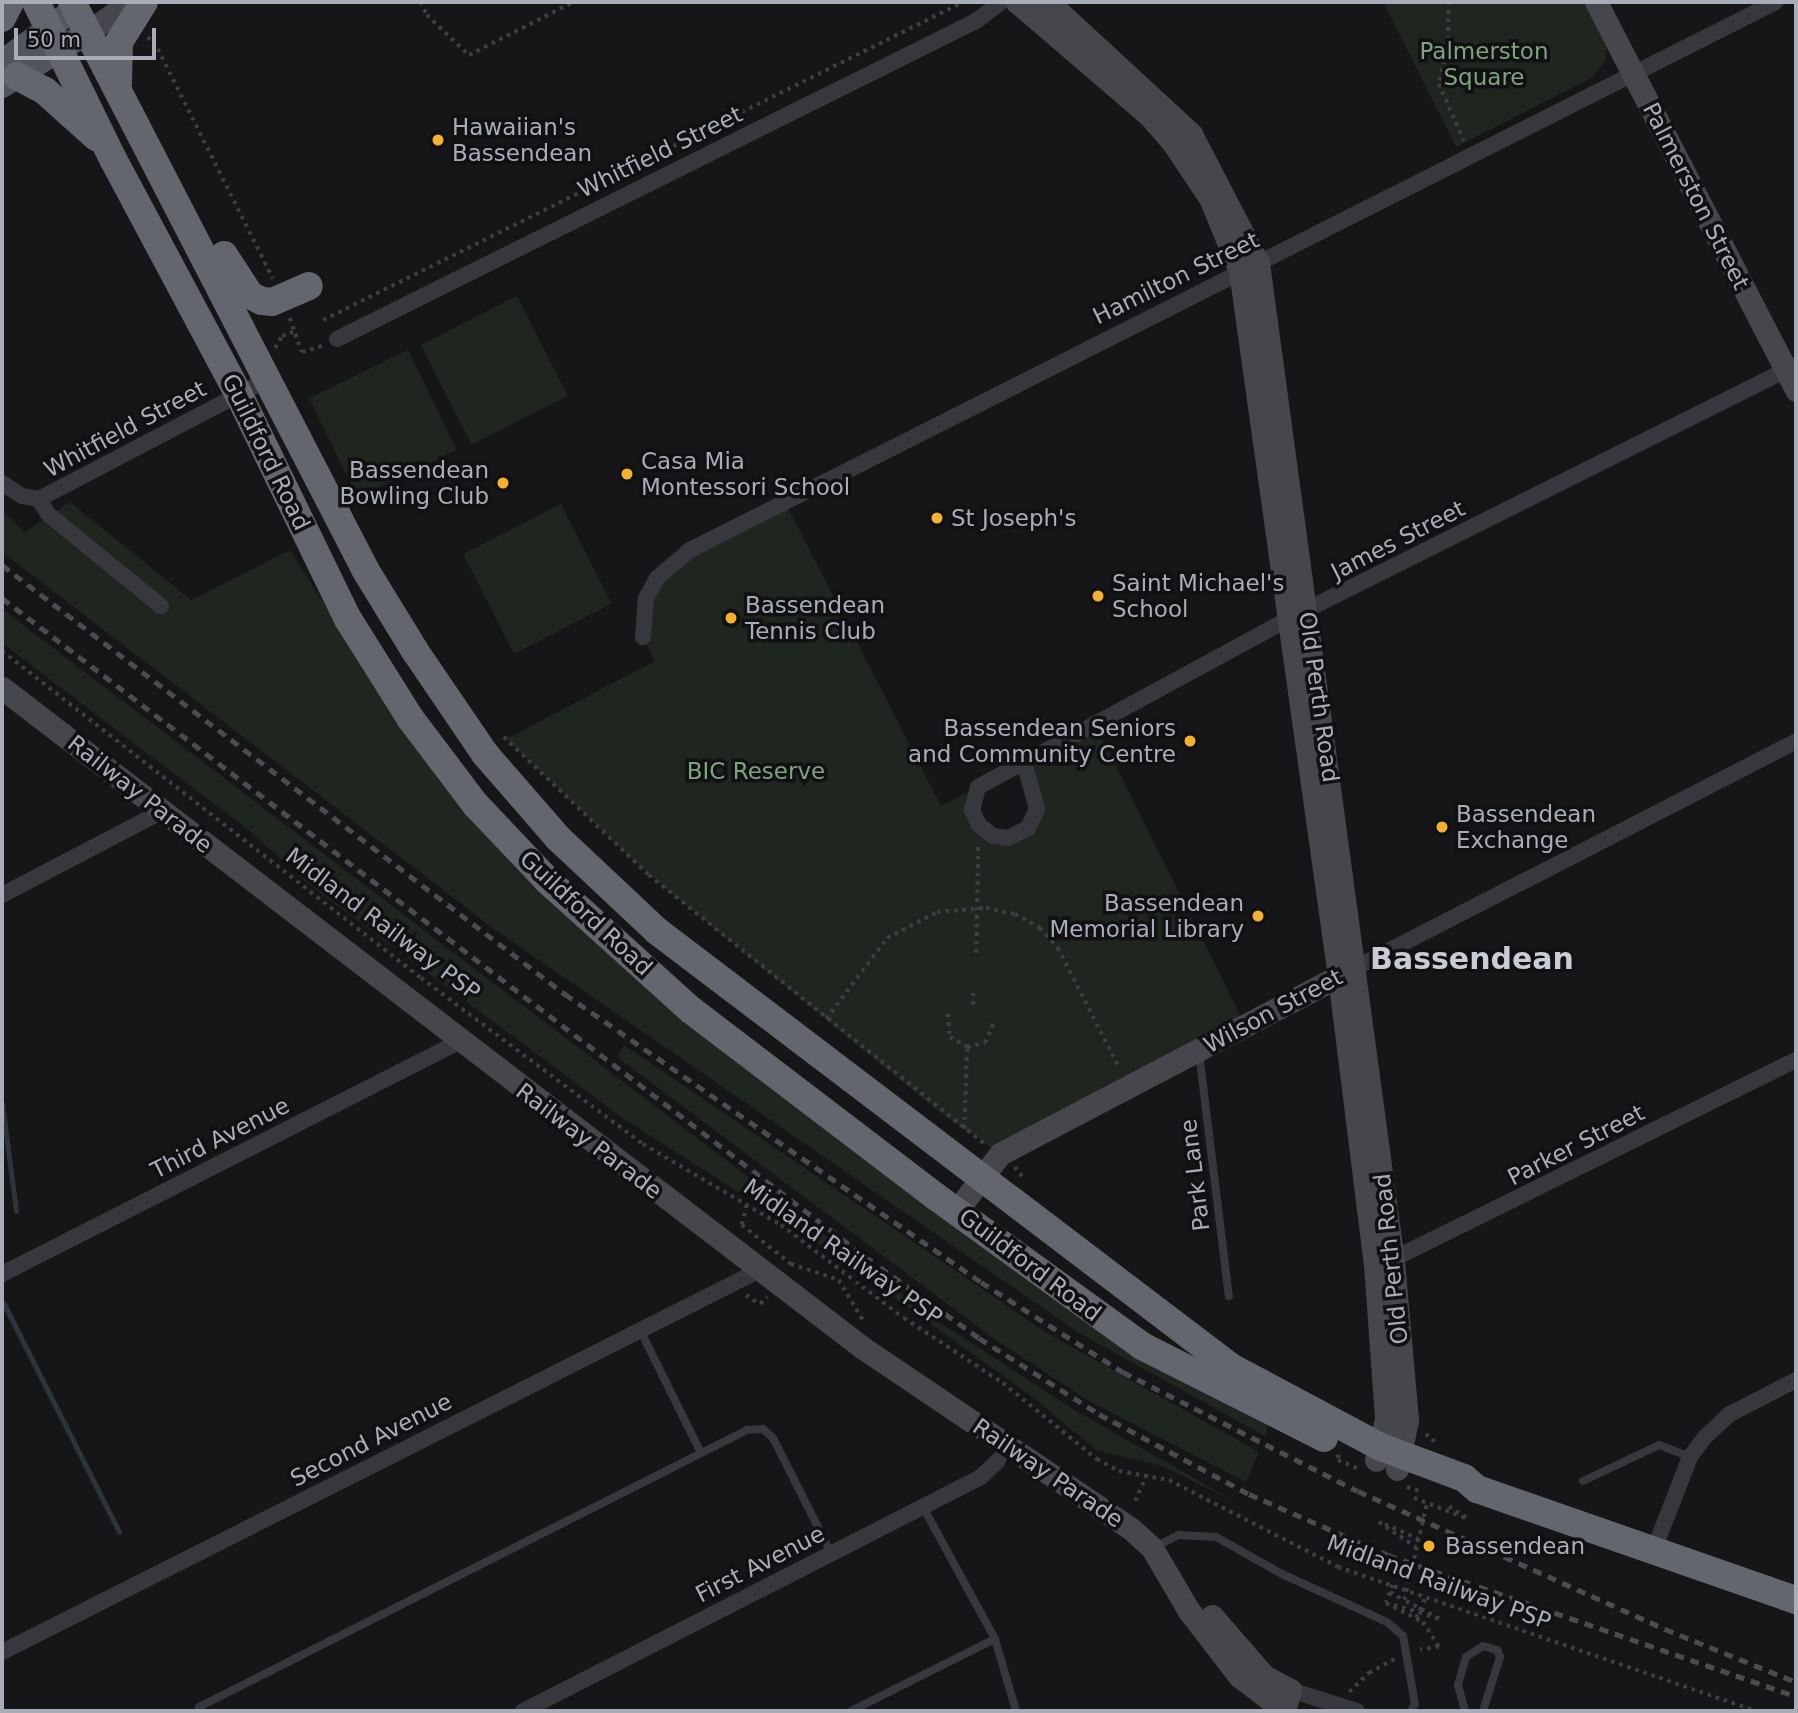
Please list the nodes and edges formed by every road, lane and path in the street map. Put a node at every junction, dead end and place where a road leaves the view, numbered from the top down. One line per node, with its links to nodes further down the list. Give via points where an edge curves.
1 (10, 2): 15 (highway)
2 (36, 2): 17 (highway, Guildford Road)
3 (130, 2): 14 (street)
4 (144, 2): 20 (highway, via 119,42)
5 (421, 2): 6 (path, via 427,15 469,55)
6 (573, 2)
7 (962, 2): 27 (path)
8 (1002, 2): 29 (street, Whitfield Street, via 965,26)
9 (1017, 2): 24 (street, Old Perth Road, via 1149,115 1210,198)
10 (1048, 2): 24 (street, Old Perth Road, via 1191,134)
11 (1449, 2): 21 (path, via 1448,44 1439,83)
12 (1596, 2): 18 (street, Palmerston Street)
13 (1776, 2): 18 (street, Hamilton Street)
14 (80, 11): 17 (main road); 20 (highway, Guildford Road)
15 (2, 18)
16 (146, 35): 26 (path, via 158,49)
17 (55, 40): 19 (main road); 22 (highway, Guildford Road)
18 (1633, 74): 21 (street, Hamilton Street); 31 (street, Palmerston Street)
19 (7, 75): 22 (highway, via 37,86 87,125)
20 (118, 83): 23 (highway, Guildford Road)
21 (1471, 156): 24 (street, Hamilton Street)
22 (113, 159): 32 (highway, Guildford Road)
23 (169, 184): 26 (highway, via 206,225 250,295 272,302); 30 (highway, Guildford Road)
24 (1249, 267): 36 (street, Old Perth Road); 37 (street, Hamilton Street, via 690,550 657,578 646,598)
25 (309, 286): 26 (highway)
26 (283, 298): 28 (path)
27 (323, 320)
28 (293, 332): 29 (path, via 307,354); 30 (path, via 282,336)
29 (337, 339)
30 (271, 366): 32 (street, Whitfield Street); 61 (highway, Guildford Road, via 366,571 485,754 558,838 657,931)
31 (1793, 375): 36 (street, James Street)
32 (239, 395): 34 (street, Whitfield Street); 63 (highway, Guildford Road, via 348,619 410,718 475,804 547,880 691,1010)
33 (2, 482): 34 (street, via 22,496)
34 (39, 499): 35 (street, via 48,514)
35 (162, 606)
36 (1298, 615): 42 (street, James Street); 48 (street, Old Perth Road)
37 (643, 637)
38 (2, 651): 62 (path, Midland Railway PSP, via 421,978 643,1144)
39 (2, 688): 43 (street, Railway Parade)
40 (498, 731): 52 (path, via 560,795 649,875)
41 (1796, 741): 48 (street, Wilson Street)
42 (1024, 762): 44 (street, James Street, via 978,787 972,810); 44 (street, via 1037,810 1028,828 1008,838 993,836)
43 (163, 811): 45 (street); 54 (street, Railway Parade)
44 (979, 825): 46 (path)
45 (2, 895)
46 (976, 907): 47 (path); 52 (path, via 937,912 887,938); 58 (path, via 1014,914 1040,928 1058,948)
47 (976, 953)
48 (1347, 972): 56 (street, Wilson Street); 64 (street, Old Perth Road)
49 (973, 990): 50 (path)
50 (973, 1005)
51 (948, 1014): 55 (path, via 950,1037)
52 (826, 1018): 59 (path)
53 (995, 1020): 55 (path, via 985,1043)
54 (459, 1042): 65 (street, Railway Parade); 66 (street, Third Avenue)
55 (967, 1047): 59 (path)
56 (1198, 1050): 58 (street, Wilson Street); 67 (lane, Park Lane)
57 (1796, 1060): 64 (street, Parker Street)
58 (1129, 1086): 60 (street, Wilson Street)
59 (964, 1129): 60 (path)
60 (1000, 1154): 61 (street, Wilson Street)
61 (980, 1180): 63 (street, Wilson Street); 74 (highway, Guildford Road, via 1231,1367)
62 (747, 1205): 69 (path, via 742,1225 791,1265 839,1280 862,1315); 75 (path, Midland Railway PSP, via 1003,1383 1097,1459 1119,1471)
63 (957, 1210): 74 (highway, Guildford Road, via 1142,1346)
64 (1384, 1263): 74 (street, Old Perth Road)
65 (760, 1270): 68 (street, Second Avenue); 69 (street, Railway Parade)
66 (2, 1274)
67 (1229, 1296)
68 (640, 1330): 72 (lane); 96 (street, Second Avenue)
69 (863, 1348): 71 (street, Railway Parade)
70 (1796, 1380): 73 (street, via 1730,1414)
71 (1011, 1448): 81 (street, First Avenue, via 981,1477); 84 (street, Railway Parade, via 1121,1521)
72 (701, 1453): 86 (lane, via 747,1430 763,1429 773,1438); 100 (lane)
73 (1690, 1457): 76 (lane, via 1659,1445); 85 (street)
74 (1388, 1458): 85 (highway, Guildford Road, via 1464,1493 1477,1489)
75 (1147, 1474): 78 (path); 87 (path, Midland Railway PSP, via 1248,1517 1338,1567)
76 (1583, 1481)
77 (1422, 1492): 79 (path, via 1414,1498)
78 (1135, 1501)
79 (1427, 1503): 80 (path, via 1466,1517); 82 (path, bridge)
80 (1446, 1505)
81 (923, 1507): 86 (street, First Avenue); 95 (lane)
82 (1418, 1539): 83 (path, bridge); 83 (path, via 1379,1522)
83 (1416, 1547): 90 (path, bridge)
84 (1152, 1548): 97 (lane, via 1179,1535 1216,1536 1282,1574 1387,1622 1403,1636); 99 (street, Railway Parade, via 1189,1611 1228,1663)
85 (1653, 1552): 91 (highway, Guildford Road)
86 (831, 1553): 101 (street, First Avenue)
87 (1393, 1585): 88 (path); 89 (path, Midland Railway PSP)
88 (1390, 1592): 90 (path); 92 (path)
89 (1426, 1597): 93 (path); 108 (path, Midland Railway PSP)
90 (1404, 1600): 93 (path, bridge, via 1439,1619)
91 (1796, 1600)
92 (1386, 1603): 93 (path); 94 (path)
93 (1419, 1612): 94 (path)
94 (1416, 1618): 97 (path, via 1439,1647)
95 (995, 1639): 102 (lane); 103 (lane)
96 (2, 1652)
97 (1406, 1653): 98 (path, via 1369,1673); 105 (lane, via 1415,1704)
98 (1344, 1697)
99 (1278, 1702): 104 (street, Railway Parade)
100 (199, 1707)
101 (523, 1711)
102 (851, 1711)
103 (1016, 1711)
104 (1357, 1711)
105 (1411, 1711)
106 (1465, 1711): 107 (lane, via 1458,1685 1466,1657 1483,1646 1497,1650 1500,1657)
107 (1483, 1711)
108 (1756, 1711)

